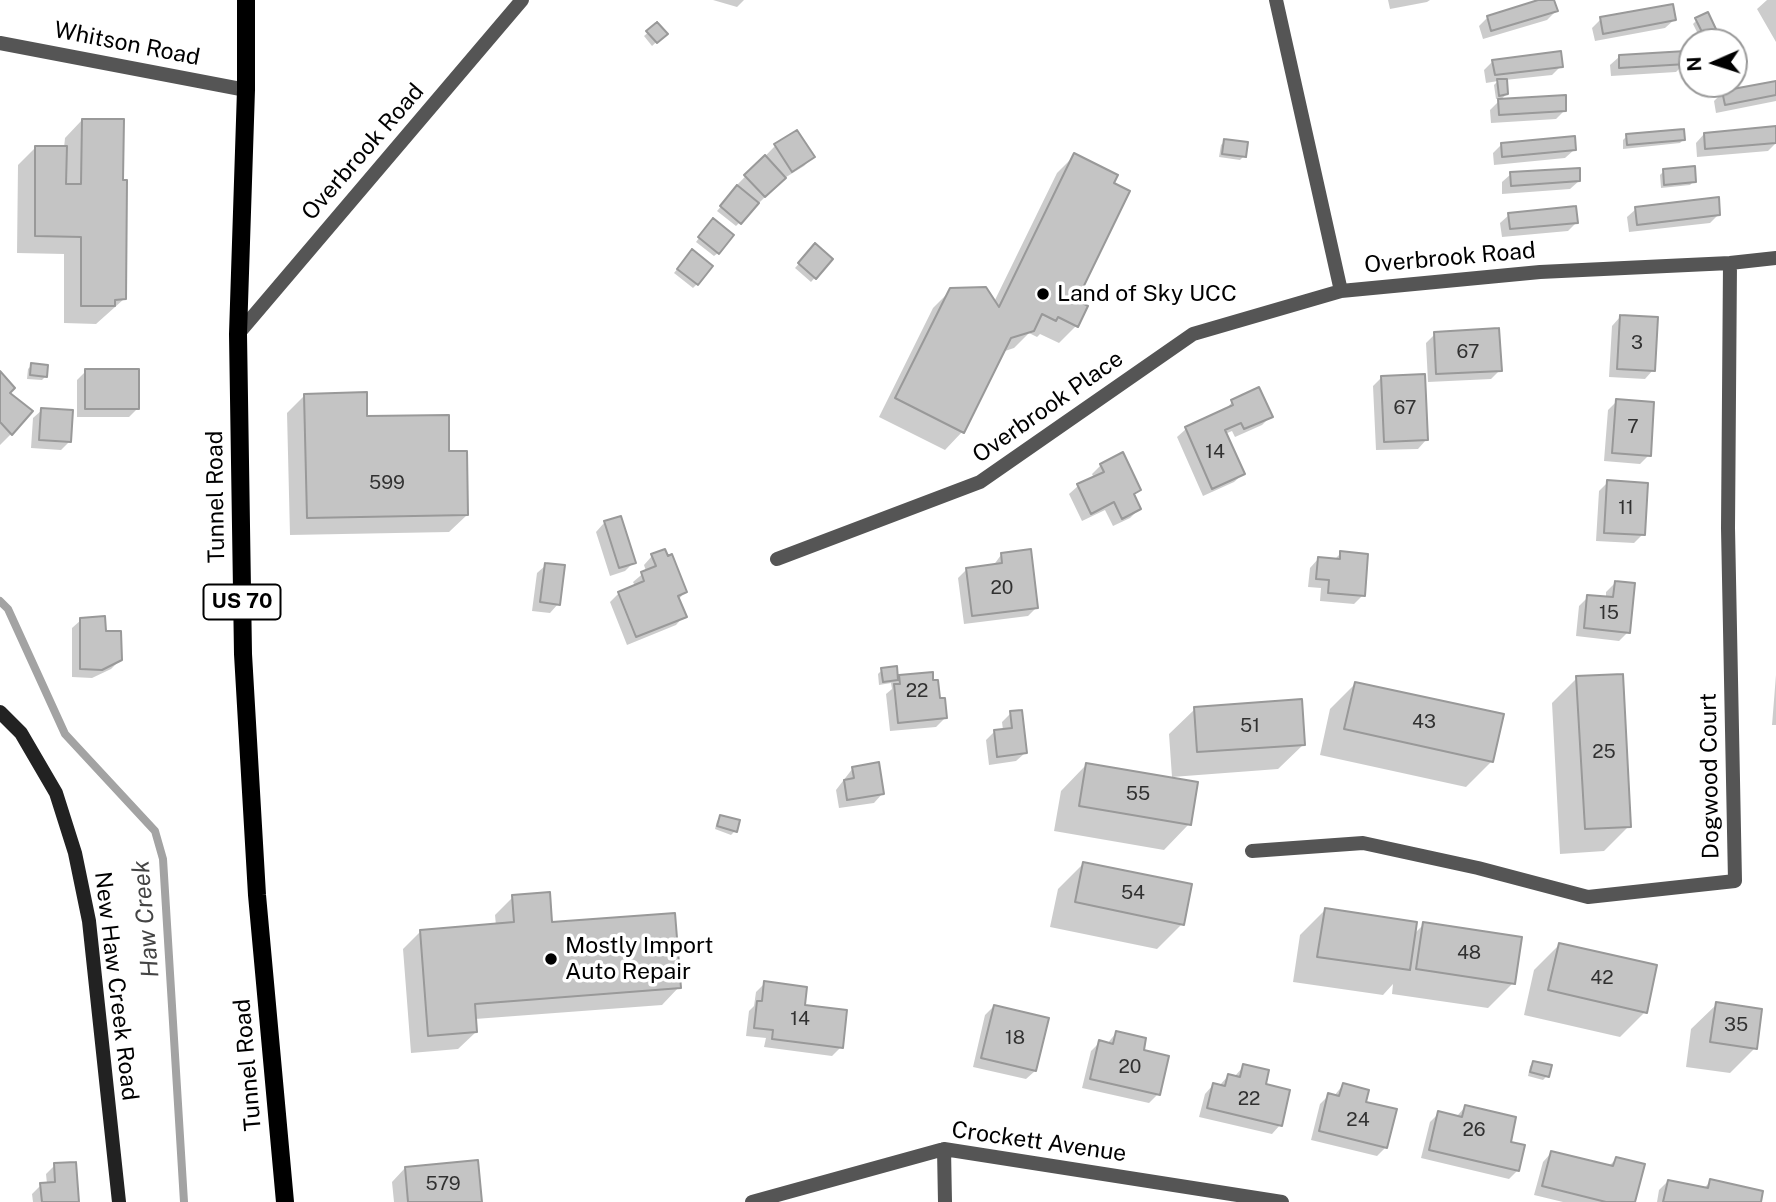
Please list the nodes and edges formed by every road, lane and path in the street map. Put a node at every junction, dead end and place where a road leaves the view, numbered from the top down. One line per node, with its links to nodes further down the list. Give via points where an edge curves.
1 (246, 0): 5 (main road, Tunnel Road / US 70)
2 (522, 0): 9 (street, Overbrook Road)
3 (1276, 0): 8 (street, Overbrook Road)
4 (0, 43): 5 (street, Whitson Road)
5 (246, 90): 9 (main road, Tunnel Road / US 70)
6 (1776, 258): 7 (street, Overbrook Road)
7 (1730, 263): 8 (street, Overbrook Road, via 1540,272); 12 (street, Dogwood Court, via 1728,528 1735,881 1588,897 1363,843)
8 (1341, 291): 10 (street, Overbrook Place, via 1193,334 980,482)
9 (238, 334): 15 (main road, Tunnel Road / US 70, via 243,654 257,895)
10 (777, 559)
11 (0, 712): 14 (street, New Haw Creek Road, via 21,733 56,793 75,853 89,920)
12 (1252, 850)
13 (944, 1149): 16 (street, Crockett Avenue); 17 (street); 18 (street, Crockett Avenue)
14 (119, 1202)
15 (285, 1202)
16 (752, 1202)
17 (945, 1202)
18 (1282, 1202)

